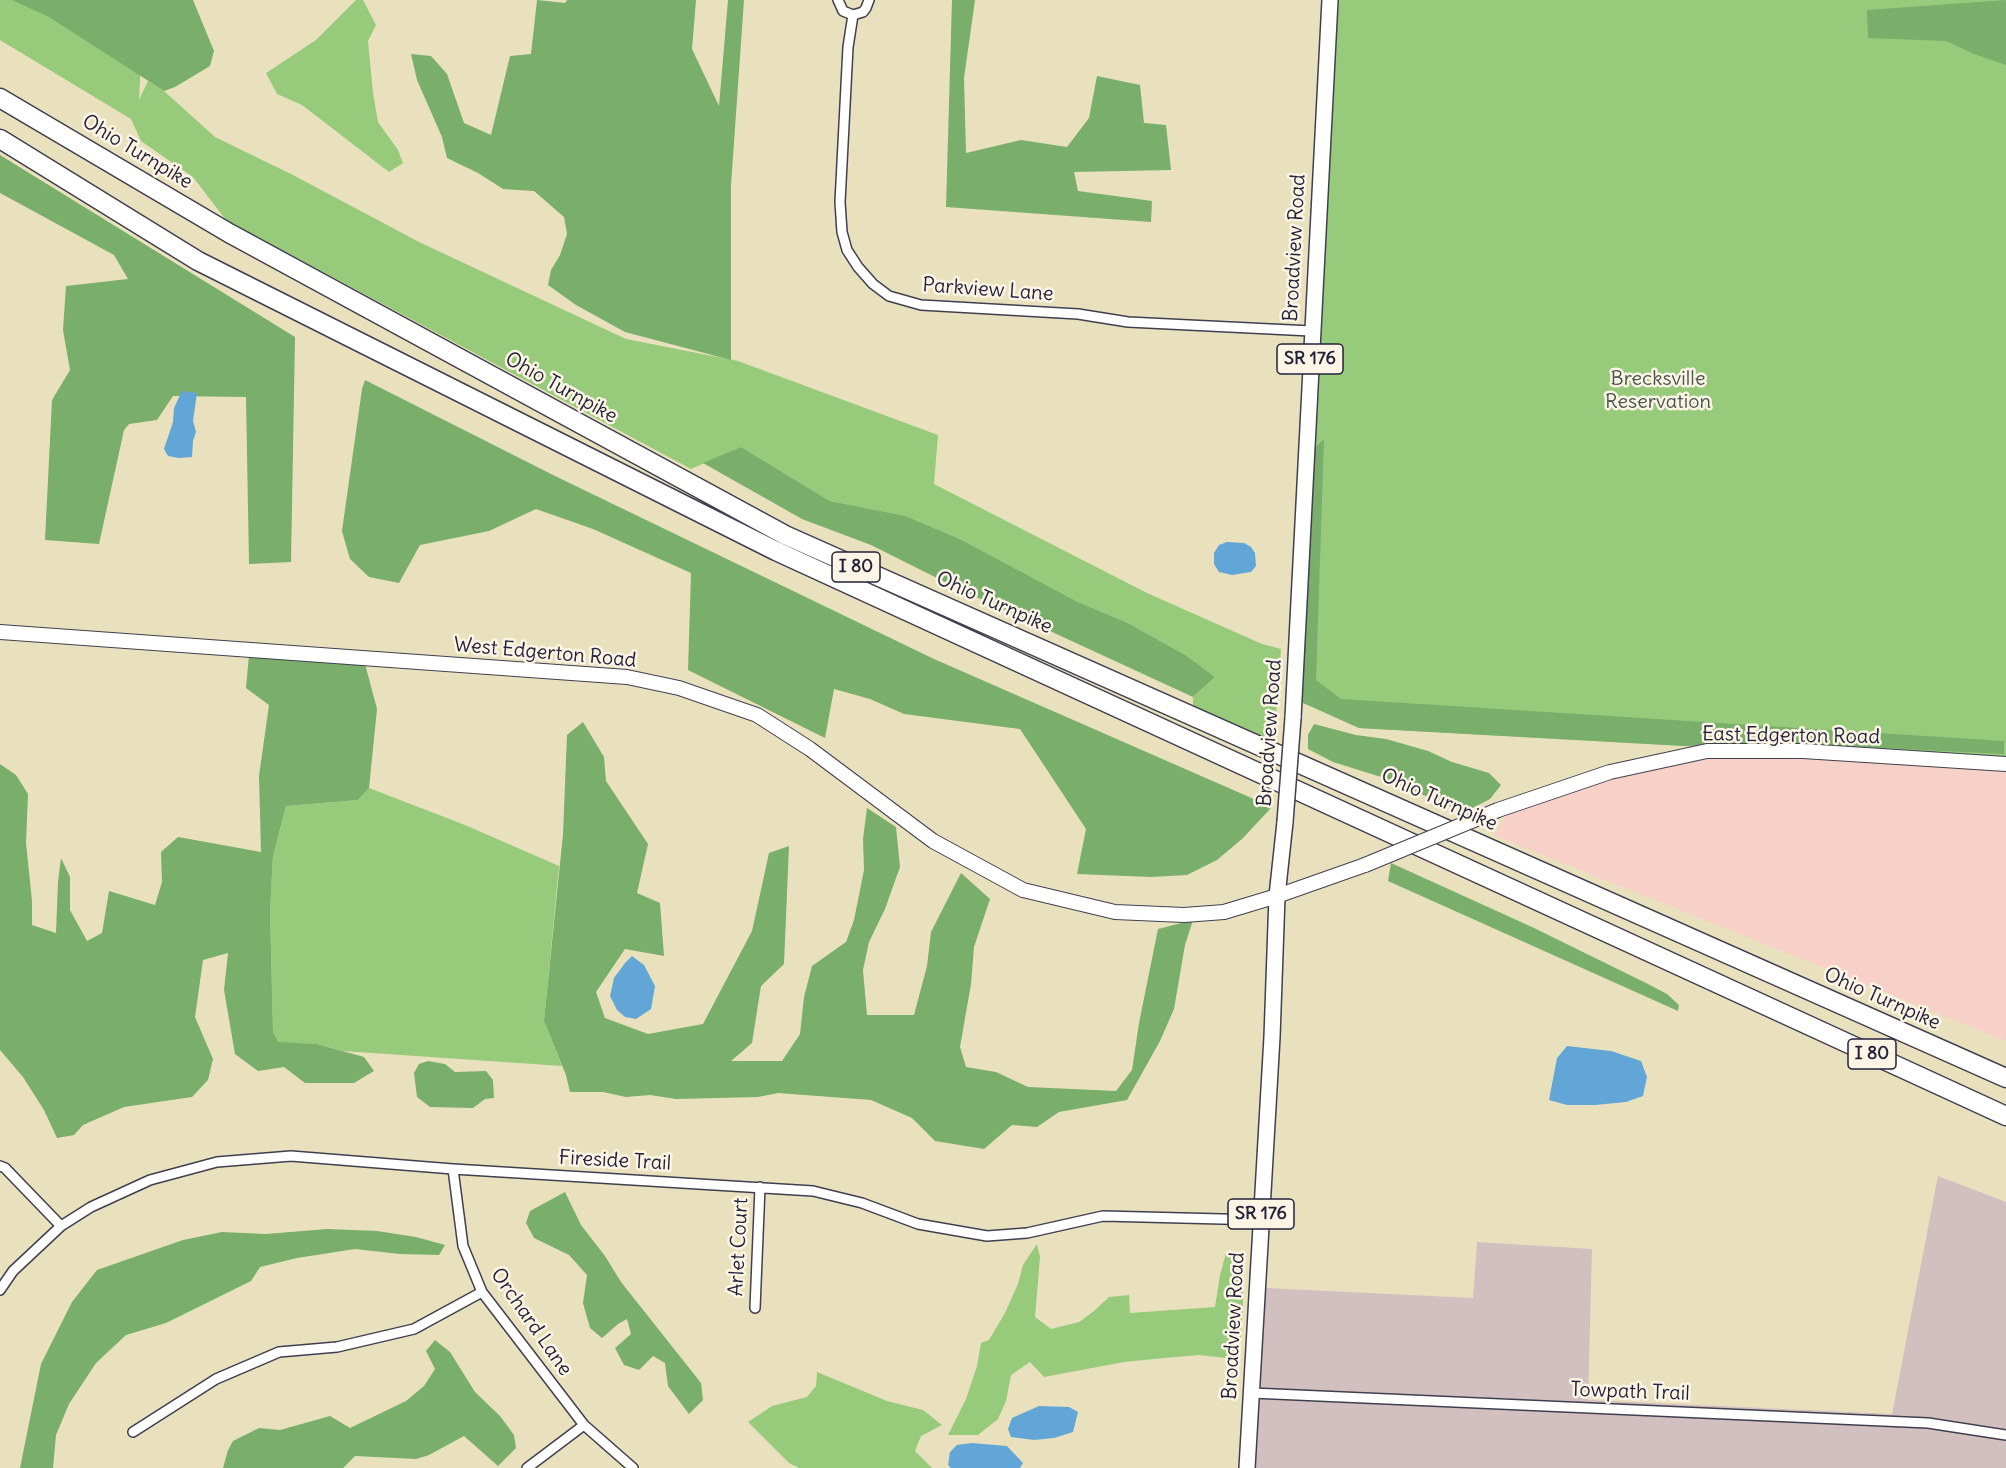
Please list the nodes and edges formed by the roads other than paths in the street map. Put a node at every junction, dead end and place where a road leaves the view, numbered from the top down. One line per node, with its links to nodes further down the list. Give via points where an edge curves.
1 (838, 0): 4 (street, via 843,11)
2 (869, 0): 4 (street, via 862,12)
3 (1330, 0): 7 (main road, Broadview Road / SR 176)
4 (853, 15): 7 (street, Parkview Lane, via 840,202 842,232 858,267 889,296 921,305 1078,314 1128,322)
5 (0, 98): 11 (highway, Ohio Turnpike / I 80, via 229,233 785,535)
6 (0, 139): 12 (highway, I 80, via 198,261 776,551)
7 (1311, 331): 10 (main road, Broadview Road / SR 176, bridge, via 1293,717)
8 (0, 632): 10 (street, West Edgerton Road, via 627,677 679,688 758,715 933,840 1023,890 1115,912 1184,915 1224,912)
9 (2006, 764): 10 (street, East Edgerton Road, bridge, via 1803,751 1707,751 1610,772 1498,810)
10 (1277, 897): 16 (main road, Broadview Road / SR 176)
11 (2006, 1078)
12 (2006, 1116)
13 (0, 1166): 17 (street)
14 (453, 1169): 15 (street, Fireside Trail); 17 (street, Fireside Trail, via 291,1156 217,1162 150,1180); 19 (street, Orchard Lane, via 463,1246)
15 (760, 1187): 16 (street, Fireside Trail, via 813,1191 862,1203 918,1224 987,1236 1027,1233 1103,1216); 20 (street, Arlet Court)
16 (1261, 1220): 21 (main road, Broadview Road / SR 176)
17 (61, 1226): 18 (street, Fireside Trail, via 13,1271)
18 (0, 1290)
19 (482, 1292): 22 (street, Orchard Lane); 23 (street, via 414,1329 337,1347 279,1352 216,1379)
20 (754, 1308)
21 (1252, 1393): 24 (street, Towpath Trail, via 1928,1423); 27 (main road, Broadview Road / SR 176)
22 (584, 1425): 25 (street); 26 (street, Orchard Lane)
23 (133, 1432)
24 (2006, 1435)
25 (527, 1468)
26 (633, 1468)
27 (1247, 1468)

